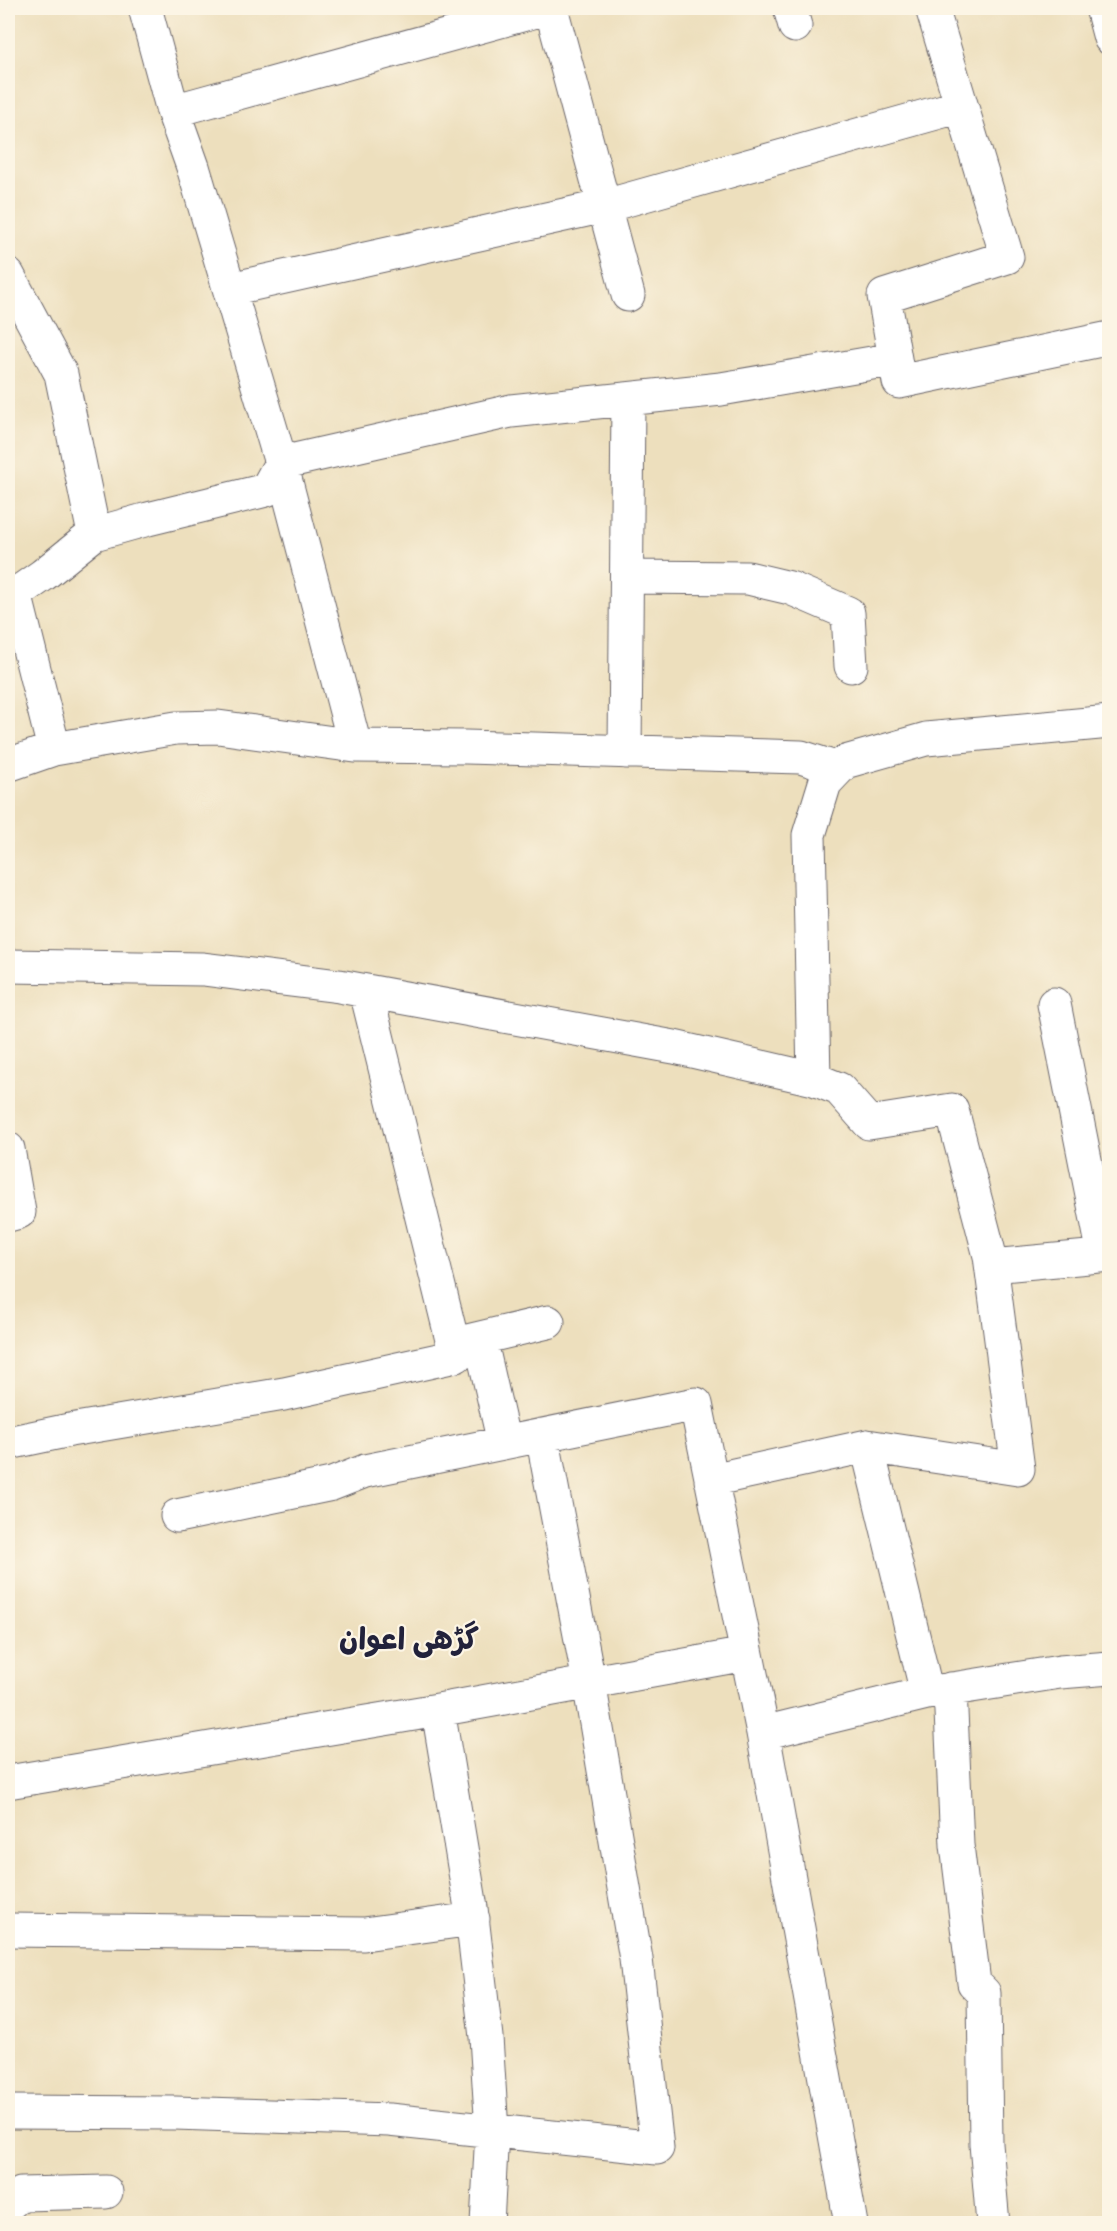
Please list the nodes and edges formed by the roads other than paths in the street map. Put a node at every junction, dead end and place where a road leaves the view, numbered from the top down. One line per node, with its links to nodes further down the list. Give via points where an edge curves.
1 (146, 8): 7 (street)
2 (549, 8): 7 (street); 8 (street)
3 (932, 8): 6 (street)
4 (1102, 8): 5 (street)
5 (1110, 38)
6 (962, 106): 8 (street); 13 (street, via 1007,257 884,296)
7 (173, 111): 10 (street)
8 (605, 206): 10 (street); 11 (street)
9 (8, 275): 16 (street, via 61,374)
10 (230, 289): 15 (street)
11 (628, 295)
12 (1110, 338): 13 (street, via 899,382)
13 (895, 359): 14 (street, via 721,389)
14 (628, 399): 15 (street, via 511,411); 17 (street)
15 (282, 463): 16 (street, via 266,490); 21 (street)
16 (94, 534): 18 (street)
17 (627, 577): 19 (street, via 748,578 790,588 848,613); 23 (street)
18 (11, 595): 22 (street)
19 (851, 666)
20 (1110, 722): 25 (street, via 926,739 845,762)
21 (355, 746): 22 (street, via 218,727 176,728); 23 (street)
22 (54, 749): 24 (street)
23 (625, 752): 25 (street, via 801,757)
24 (8, 765)
25 (838, 769): 29 (street, via 825,783 809,835)
26 (8, 966): 27 (street, via 203,969)
27 (366, 991): 29 (street, via 674,1047); 35 (street)
28 (1054, 1004): 32 (street)
29 (814, 1079): 33 (street, via 839,1089 869,1123 952,1110)
30 (8, 1149): 31 (street, via 19,1212)
31 (8, 1215)
32 (1107, 1255): 33 (street)
33 (992, 1266): 39 (street, via 1018,1468)
34 (548, 1322): 35 (street)
35 (467, 1341): 37 (street, via 456,1356 284,1394); 38 (street)
36 (542, 1435): 38 (street); 40 (street, via 696,1404); 44 (street)
37 (8, 1443)
38 (504, 1443): 41 (street)
39 (867, 1446): 40 (street); 45 (street)
40 (711, 1480): 42 (street)
41 (177, 1516)
42 (746, 1654): 44 (street); 47 (street)
43 (1110, 1668): 45 (street)
44 (589, 1682): 46 (street); 52 (street, via 636,1959 657,2148)
45 (939, 1691): 47 (street); 57 (street, via 974,1983 984,1993 986,2144)
46 (438, 1710): 48 (street); 49 (street)
47 (763, 1733): 56 (street)
48 (8, 1782)
49 (473, 1918): 50 (street, via 364,1934); 52 (street)
50 (8, 1930)
51 (8, 2112): 52 (street, via 389,2120)
52 (492, 2131): 55 (street)
53 (106, 2192): 54 (street, via 21,2194)
54 (8, 2205)
55 (487, 2223)
56 (851, 2223)
57 (993, 2223)

